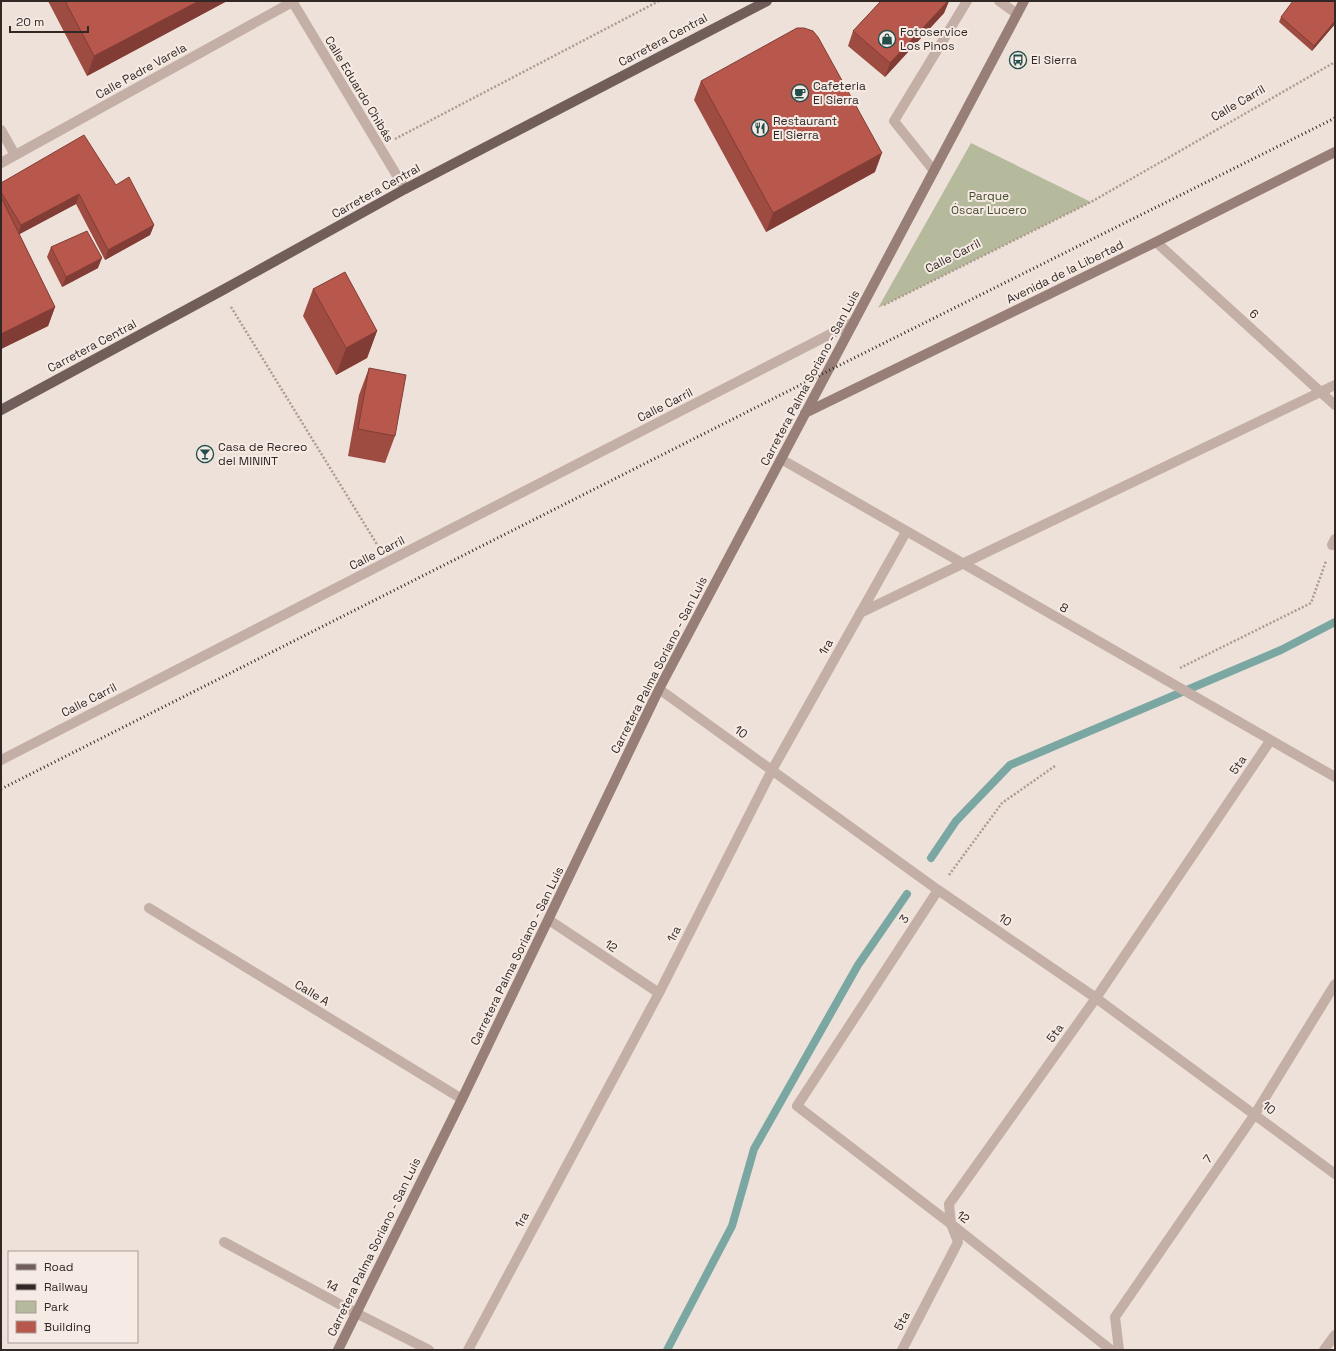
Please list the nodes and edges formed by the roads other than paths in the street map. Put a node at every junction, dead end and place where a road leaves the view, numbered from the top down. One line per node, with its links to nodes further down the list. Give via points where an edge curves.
1 (293, 1): 9 (street, Calle Padre Varela); 12 (street, Calle Eduardo Chibás)
2 (767, 1): 12 (main road, Carretera Central)
3 (967, 1): 11 (street, via 894,121)
4 (999, 1): 6 (street)
5 (1024, 1): 6 (main road, Carretera Palma Soriano - San Luis)
6 (1017, 14): 11 (main road, Carretera Palma Soriano - San Luis)
7 (1, 130): 9 (street)
8 (1335, 152): 13 (main road, Avenida de la Libertad)
9 (15, 155): 10 (street, Calle Padre Varela)
10 (1, 163)
11 (934, 171): 14 (main road, Carretera Palma Soriano - San Luis)
12 (405, 190): 18 (main road, Carretera Central)
13 (1156, 242): 16 (street, 6); 19 (main road, Avenida de la Libertad)
14 (854, 322): 19 (main road, Carretera Palma Soriano - San Luis); 26 (street, Calle Carril)
15 (1335, 384): 16 (street)
16 (1320, 392): 17 (street, 6); 22 (street)
17 (1335, 405)
18 (1, 410)
19 (805, 413): 20 (main road, Carretera Palma Soriano - San Luis)
20 (781, 459): 21 (street, 8); 24 (main road, Carretera Palma Soriano - San Luis)
21 (906, 532): 22 (street, 8); 23 (street, 1ra)
22 (963, 564): 23 (street); 25 (street, 8)
23 (860, 613): 27 (street, 1ra)
24 (659, 689): 27 (street, 10); 31 (main road, Carretera Palma Soriano - San Luis)
25 (1270, 741): 28 (street, 8); 34 (street, 5ta)
26 (1, 760)
27 (772, 770): 29 (street, 10); 33 (street, 1ra)
28 (1335, 777)
29 (938, 890): 34 (street, 10); 36 (street, 3)
30 (149, 908): 35 (street, Calle A)
31 (549, 920): 33 (street, 12); 35 (main road, Carretera Palma Soriano - San Luis)
32 (1335, 984): 37 (street, 7)
33 (658, 993): 45 (street, 1ra)
34 (1096, 998): 37 (street, 10); 39 (street, 5ta, via 949,1204)
35 (462, 1099): 41 (main road, Carretera Palma Soriano - San Luis)
36 (797, 1106): 39 (street, 12)
37 (1255, 1114): 38 (street, 10); 48 (street, 7, via 1115,1317)
38 (1335, 1174)
39 (951, 1224): 46 (street, 5ta, via 958,1242); 47 (street, 12)
40 (224, 1242): 41 (street, 14)
41 (356, 1313): 43 (main road, Carretera Palma Soriano - San Luis); 44 (street, 14)
42 (1335, 1335): 49 (street)
43 (338, 1350)
44 (429, 1350)
45 (468, 1350)
46 (902, 1350)
47 (1111, 1350)
48 (1119, 1350)
49 (1324, 1350)

